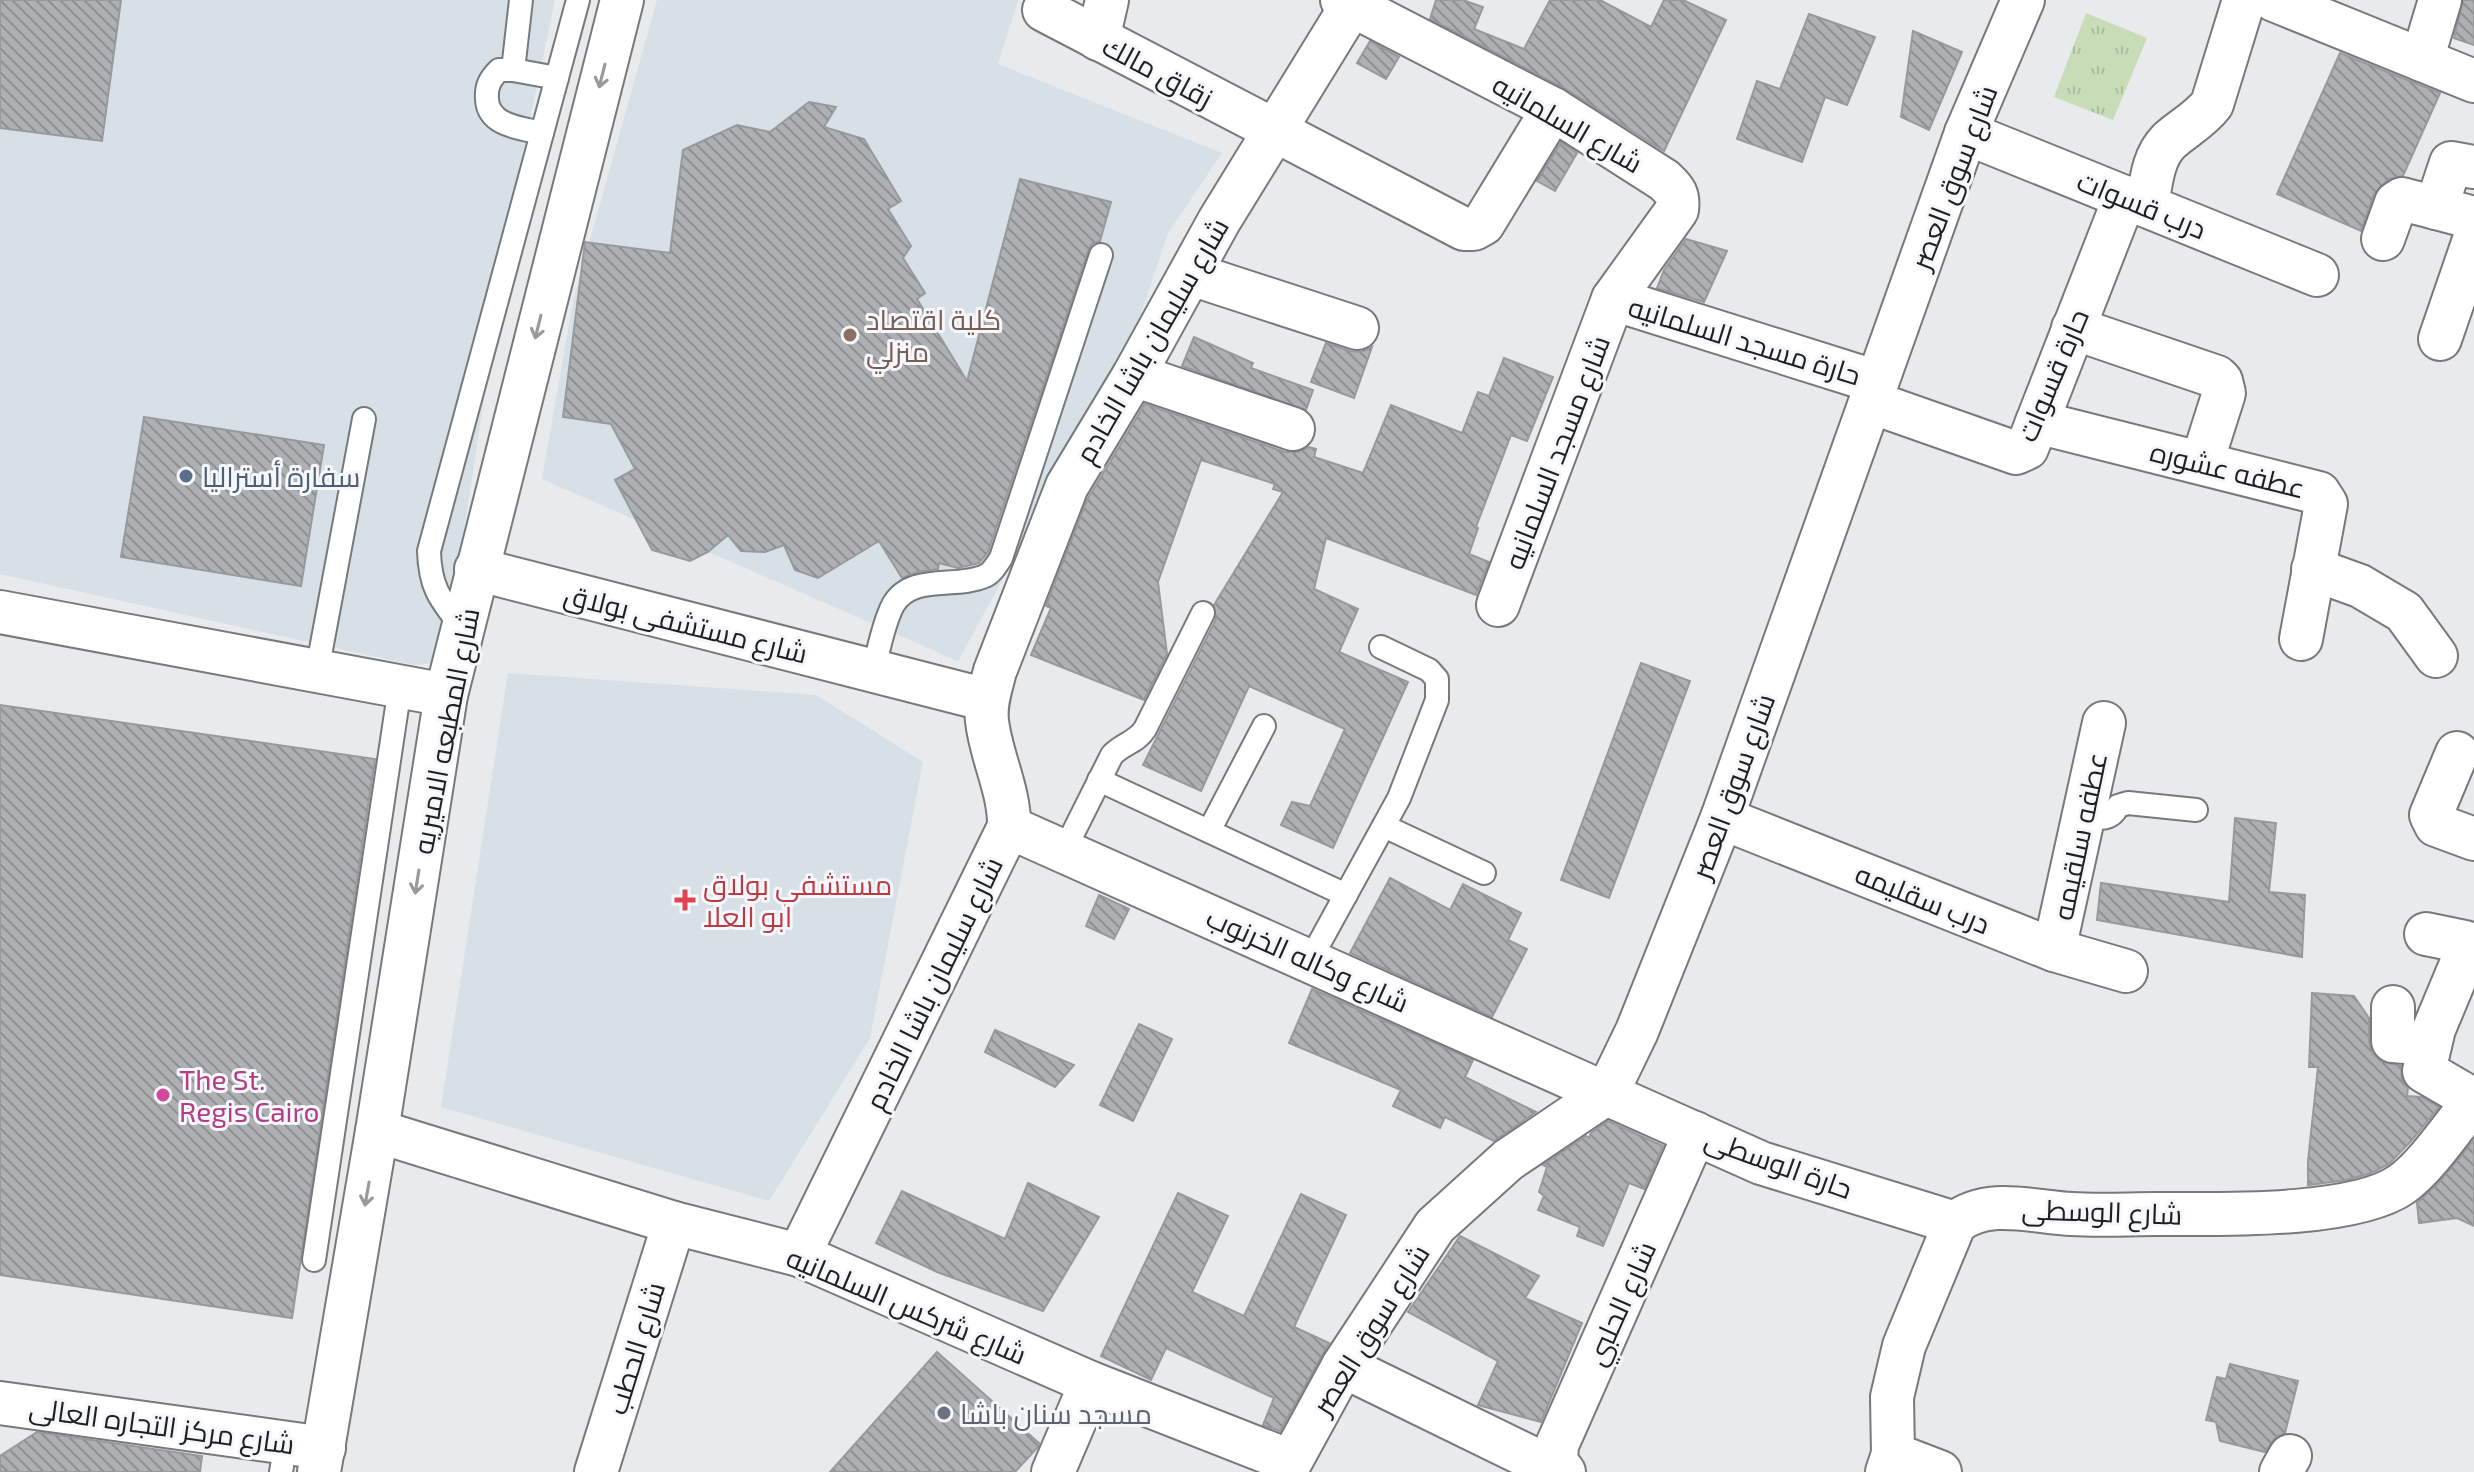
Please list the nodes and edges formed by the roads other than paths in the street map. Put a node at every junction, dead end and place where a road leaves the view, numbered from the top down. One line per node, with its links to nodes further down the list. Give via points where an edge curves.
1 (521, 0): 12 (lane)
2 (578, 0): 13 (lane)
3 (622, 0): 37 (street, شارع المطبعه الاميريه, one-way to 37)
4 (2023, 0): 18 (street, شارع سوق العصر)
5 (2244, 0): 20 (street, حارة قسوات, via 2212,104 2167,143)
6 (2274, 0): 11 (street)
7 (2440, 0): 11 (street)
8 (1350, 2): 15 (street, شارع السلمانيه); 16 (street, شارع سليمان باشا الخادم)
9 (1044, 10): 10 (street, زقاق مالك)
10 (1102, 20): 16 (street, زقاق مالك)
11 (2422, 60): 14 (street)
12 (513, 70): 13 (lane); 17 (lane, via 499,70 490,79 486,103 500,122)
13 (557, 78): 17 (lane)
14 (2474, 81)
15 (1553, 109): 16 (street, زقاق مالك, via 1489,216 1474,229 1464,229); 27 (street, شارع السلمانيه, via 1664,180 1678,198 1677,210)
16 (1273, 132): 25 (street, شارع سليمان باشا الخادم)
17 (542, 133): 43 (lane, via 429,551 436,594)
18 (1966, 133): 20 (street, درب قسوات); 32 (street, شارع سوق العصر)
19 (2474, 167): 21 (street, via 2451,163)
20 (2136, 201): 26 (street, درب قسوات); 29 (street, حارة قسوات)
21 (2455, 213): 22 (street, via 2398,200)
22 (2383, 239)
23 (1101, 255): 39 (lane, via 1001,558)
24 (2472, 255): 30 (street)
25 (1191, 274): 28 (street); 31 (street, شارع سليمان باشا الخادم)
26 (2317, 275)
27 (1613, 299): 32 (street, حارة مسجد السلمانيه); 40 (street, شارع مسجد السلمانيه)
28 (1357, 328)
29 (2073, 328): 34 (street, حارة قسوات); 36 (street, via 2221,381 2224,393)
30 (2440, 339)
31 (1134, 375): 35 (street); 39 (street, شارع سليمان باشا الخادم)
32 (1874, 392): 34 (street, حارة قسوات, via 2016,453 2027,448); 58 (street, شارع سوق العصر)
33 (364, 419): 47 (lane)
34 (2037, 422): 36 (street, عطفه عشوره)
35 (1293, 429)
36 (2202, 462): 38 (street, عطفه عشوره, via 2319,493 2326,504)
37 (476, 569): 43 (street, شارع المطبعه الاميريه); 48 (street, شارع مستشفى بولاق)
38 (2313, 569): 44 (street, عطفه عشوره); 46 (street, via 2360,586 2404,612)
39 (1012, 574): 48 (lane, via 907,590 893,604); 51 (street, شارع سليمان باشا الخادم)
40 (1498, 605)
41 (0, 612): 47 (street)
42 (1203, 613): 55 (lane, via 1145,729 1112,755)
43 (462, 627): 50 (street, شارع المطبعه الاميريه)
44 (2301, 639)
45 (1381, 647): 59 (lane, via 1429,670 1439,689)
46 (2436, 656)
47 (317, 671): 49 (street)
48 (885, 674): 51 (street)
49 (400, 687): 50 (street); 79 (lane)
50 (446, 695): 74 (street, شارع المطبعه الاميريه, one-way to 74)
51 (987, 700): 60 (street, شارع سليمان باشا الخادم)
52 (2104, 723): 57 (street, عطفه سلقيمه)
53 (1264, 726): 61 (lane)
54 (2457, 753): 62 (street, via 2431,815 2436,825)
55 (1099, 780): 61 (lane); 63 (lane)
56 (2196, 810): 57 (lane, via 2128,803 2106,819)
57 (2084, 815): 67 (street, عطفه سلقيمه)
58 (1722, 818): 67 (street, درب سقليمه); 72 (street, شارع سوق العصر)
59 (1384, 826): 64 (lane); 65 (lane)
60 (1009, 827): 63 (street, شارع وكاله الخرنوب); 78 (street, شارع سليمان باشا الخادم)
61 (1209, 831): 65 (lane)
62 (2474, 839)
63 (1064, 851): 68 (street, شارع وكاله الخرنوب)
64 (1484, 873)
65 (1346, 895): 68 (lane)
66 (2426, 934): 71 (street, via 2469,945)
67 (2054, 950): 69 (street, درب سقليمه)
68 (1310, 960): 72 (street, شارع وكاله الخرنوب)
69 (2126, 971)
70 (2393, 1007): 71 (street, via 2393,1041)
71 (2430, 1044): 73 (street, via 2424,1072)
72 (1607, 1093): 75 (street, حارة الوسطى); 80 (street, شارع سوق العصر, via 1508,1160 1435,1226)
73 (2474, 1101): 77 (street, شارع الوسطى, via 2403,1183 2373,1199 2242,1214 1982,1208)
74 (377, 1131): 76 (street, شارع شركس السلمانيه); 83 (street, شارع المطبعه الاميريه, one-way to 83)
75 (1695, 1133): 77 (street, حارة الوسطى, via 1761,1163); 88 (street, شارع الحلبي, via 1557,1445 1556,1462)
76 (674, 1223): 78 (street, شارع شركس السلمانيه); 86 (street, شارع الحطب)
77 (1955, 1223): 84 (street, via 1904,1346 1892,1397)
78 (799, 1255): 81 (street, شارع شركس السلمانيه)
79 (314, 1260)
80 (1343, 1366): 85 (street, شارع سوق العصر); 88 (street)
81 (1091, 1383): 85 (street, شارع شركس السلمانيه); 87 (street)
82 (0, 1403): 83 (street, شارع مركز التجاره العالى)
83 (302, 1458)
84 (1890, 1463): 89 (street)
85 (1287, 1467)
86 (596, 1472)
87 (1053, 1472)
88 (1562, 1472)
89 (1940, 1472)

